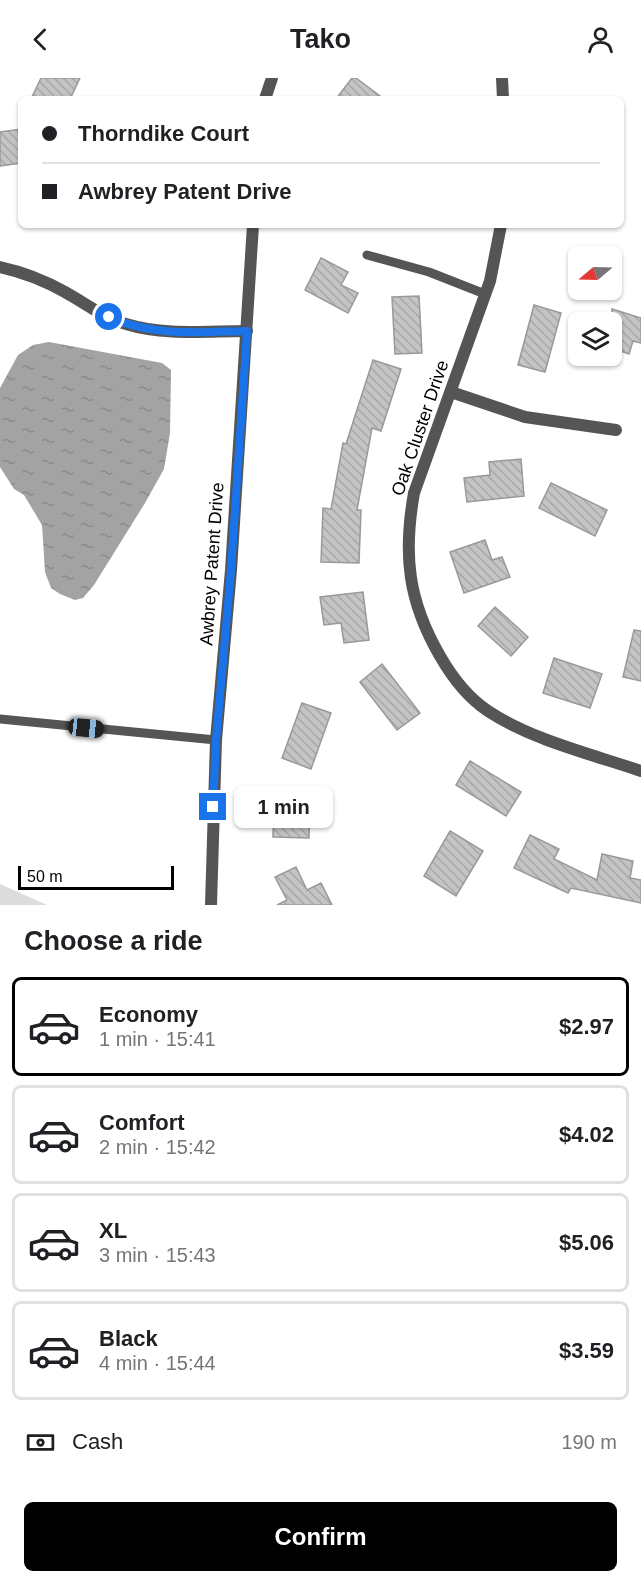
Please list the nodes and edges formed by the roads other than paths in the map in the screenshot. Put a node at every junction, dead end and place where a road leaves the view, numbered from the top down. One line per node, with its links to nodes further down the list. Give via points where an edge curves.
1 (272, 78): 3 (street)
2 (502, 78): 4 (street)
3 (266, 96)
4 (503, 96)
5 (253, 228): 10 (street, Awbrey Patent Drive)
6 (500, 228): 9 (street, Oak Cluster Drive)
7 (367, 255): 9 (lane, via 429,272)
8 (0, 267): 10 (street, via 35,276 125,324 161,332)
9 (485, 294): 11 (street, Oak Cluster Drive)
10 (247, 331): 14 (street, Awbrey Patent Drive)
11 (451, 392): 12 (street, via 525,417); 15 (street, Oak Cluster Drive, via 414,493 408,526 410,579 428,636 459,684 489,711 546,740)
12 (616, 430)
13 (0, 719): 14 (lane)
14 (216, 740): 16 (street, Awbrey Patent Drive)
15 (641, 771)
16 (211, 905)

